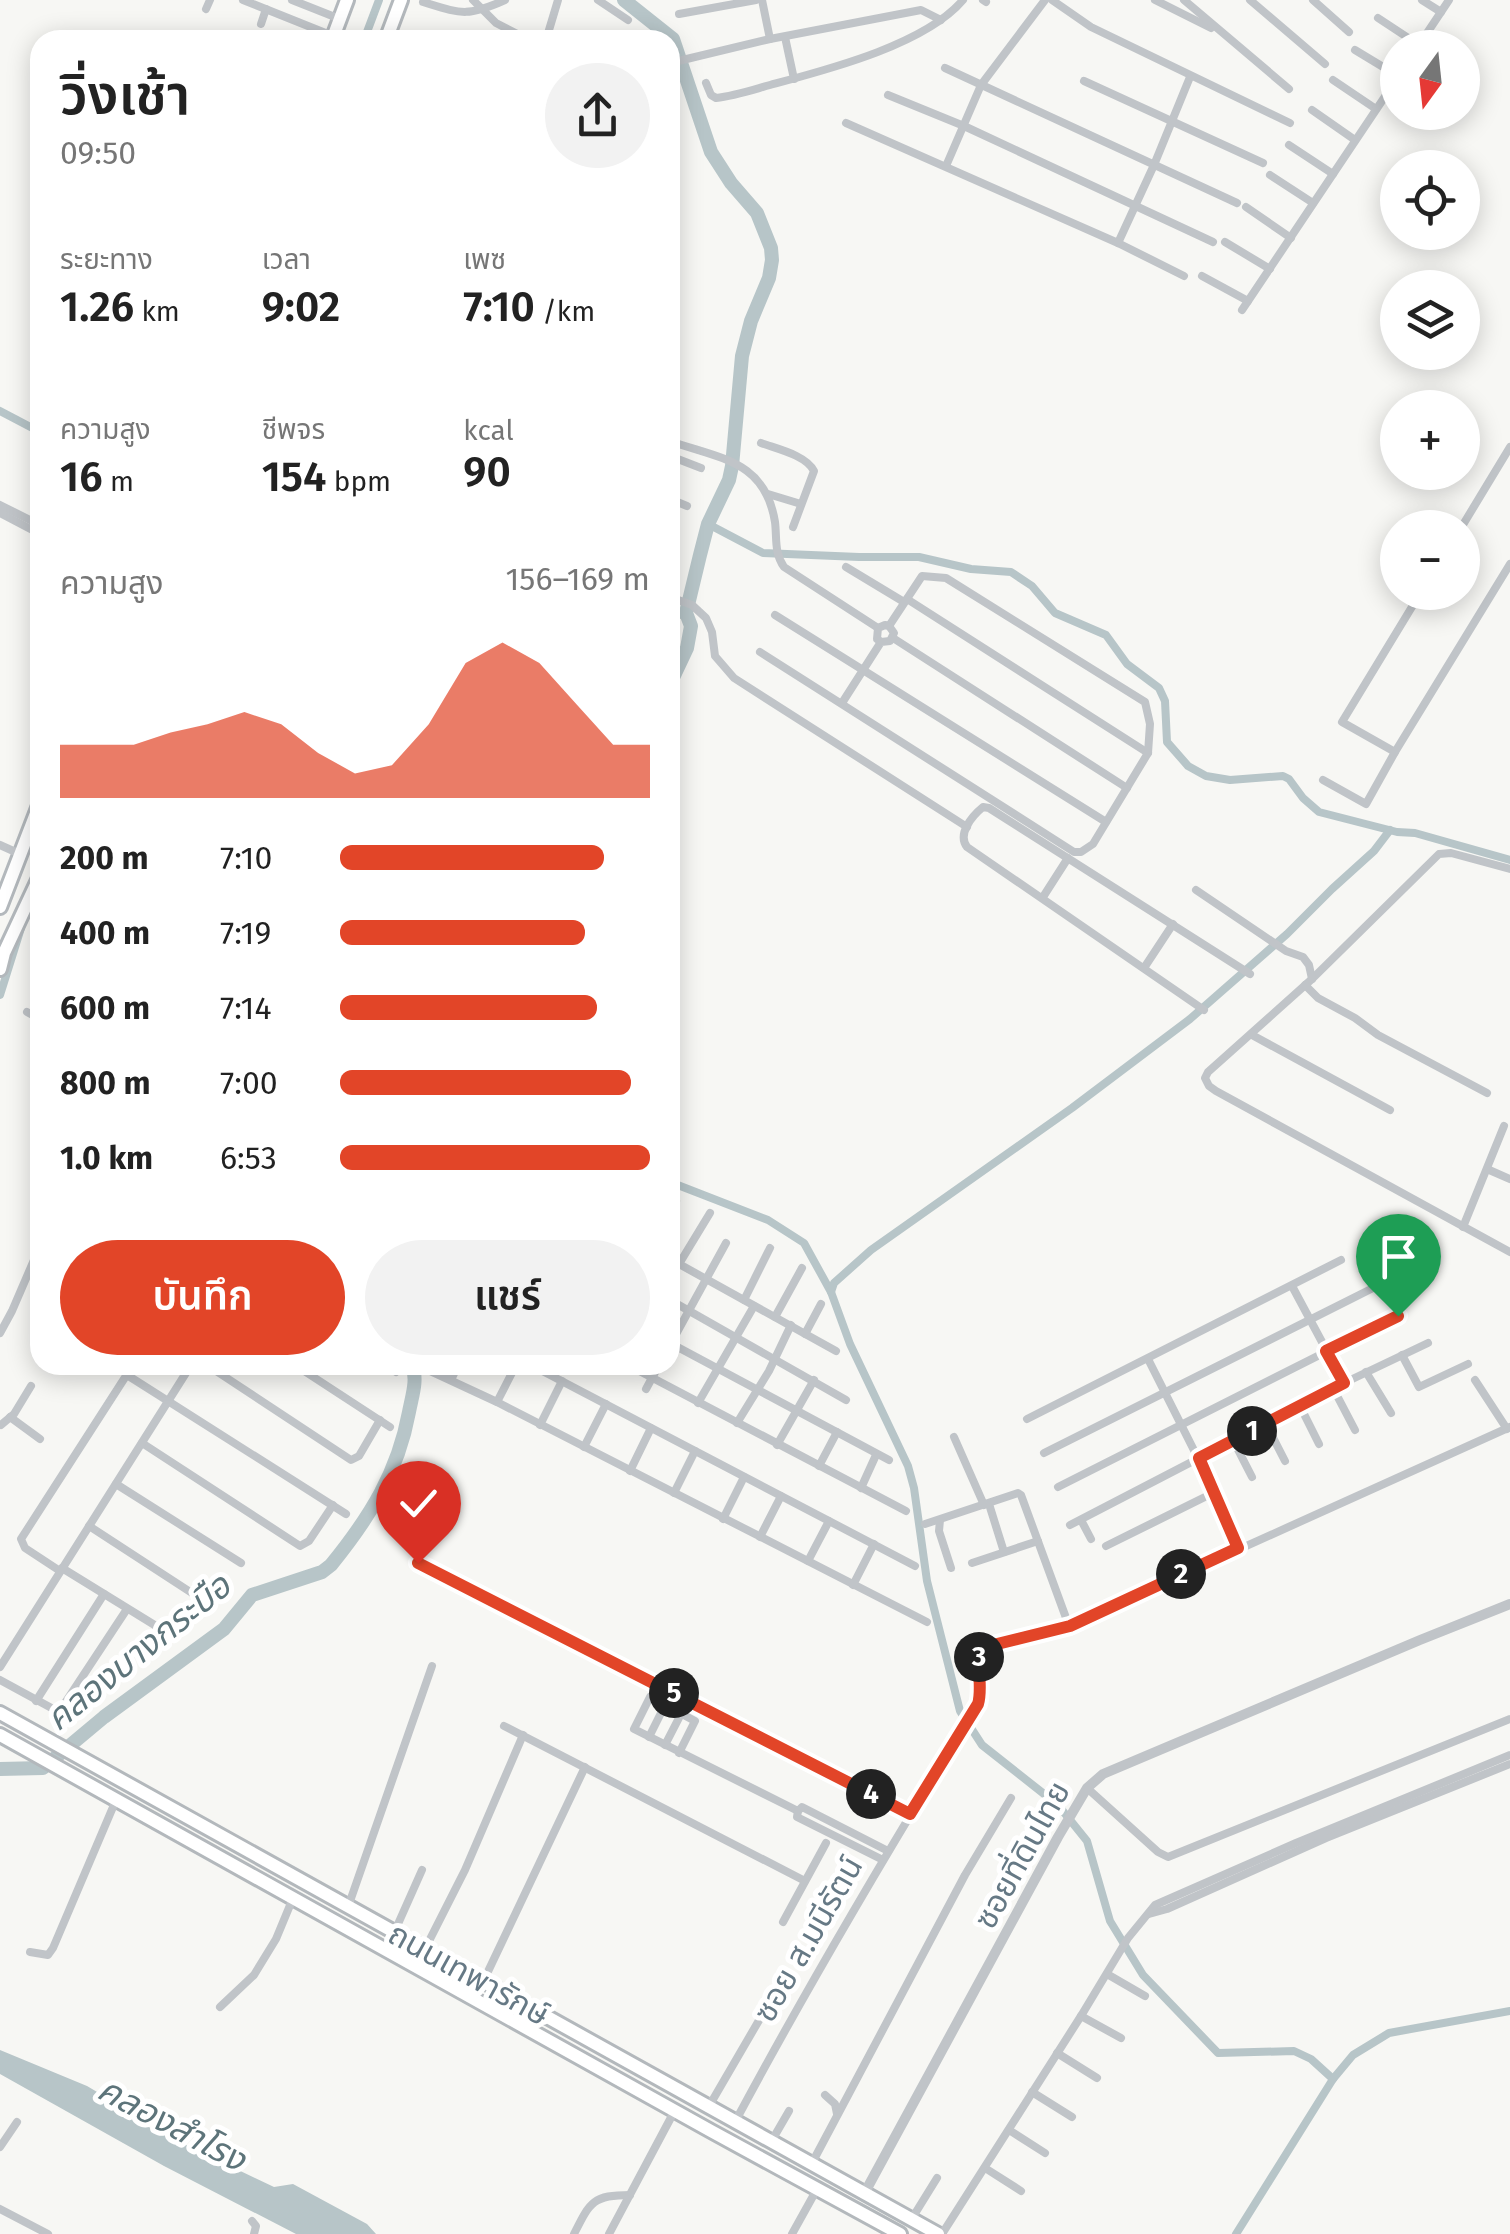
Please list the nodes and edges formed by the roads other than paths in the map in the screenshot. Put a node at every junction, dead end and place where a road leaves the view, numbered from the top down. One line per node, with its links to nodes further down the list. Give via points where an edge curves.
1 (243, 0): 19 (street)
2 (292, 0): 24 (street)
3 (347, 0): 24 (main road)
4 (401, 0): 30 (main road)
5 (473, 0): 20 (street)
6 (505, 0): 20 (street)
7 (558, 0): 32 (street)
8 (598, 0): 25 (street)
9 (759, 0): 22 (street); 38 (street)
10 (963, 0): 26 (street)
11 (1049, 0): 44 (street); 49 (street)
12 (1155, 0): 36 (street)
13 (1184, 0): 36 (street)
14 (1250, 0): 41 (street)
15 (1313, 0): 35 (street)
16 (1422, 0): 21 (street)
17 (1449, 0): 21 (street)
18 (423, 2): 20 (street, via 458,13)
19 (266, 10): 27 (street); 28 (street)
20 (484, 10): 31 (street)
21 (1441, 12): 34 (street)
22 (679, 14)
23 (1378, 18): 33 (street)
24 (340, 19): 29 (main road)
25 (628, 20)
26 (941, 20): 37 (street, via 921,10); 45 (street)
27 (261, 24)
28 (313, 30)
29 (335, 30)
30 (390, 30)
31 (510, 30)
32 (549, 30)
33 (1395, 30)
34 (1429, 30)
35 (1349, 32)
36 (1224, 34): 50 (street)
37 (785, 36): 38 (street); 45 (street)
38 (770, 40): 40 (street)
39 (1355, 50): 42 (street)
40 (680, 60)
41 (1325, 64)
42 (1380, 66)
43 (945, 68): 49 (street)
44 (1190, 77): 56 (street); 57 (street)
45 (794, 79): 48 (street, via 716,98)
46 (1332, 80): 53 (street)
47 (1084, 82): 56 (street)
48 (706, 84)
49 (982, 85): 58 (street); 62 (street)
50 (1289, 89)
51 (888, 95): 58 (street)
52 (1380, 103): 53 (street)
53 (1376, 109): 59 (street)
54 (1312, 110): 59 (street)
55 (846, 122): 63 (street)
56 (1172, 122): 61 (street); 62 (street)
57 (1290, 124)
58 (964, 126): 63 (street); 67 (street)
59 (1355, 140): 64 (street)
60 (1289, 145): 64 (street)
61 (1262, 163)
62 (1154, 165): 67 (street); 68 (street, via 1241,205)
63 (946, 166): 69 (street)
64 (1334, 174): 66 (street)
65 (1270, 175): 66 (street)
66 (1314, 204): 68 (street)
67 (1136, 205): 69 (street); 70 (street)
68 (1291, 238): 72 (street)
69 (1118, 242): 73 (street)
70 (1213, 242)
71 (1226, 242): 72 (street)
72 (1270, 268): 75 (street)
73 (1184, 276)
74 (1202, 276): 75 (street)
75 (1248, 301): 76 (street)
76 (1242, 310)
77 (761, 442): 84 (street, via 810,462 814,471)
78 (680, 445): 82 (street, via 741,467)
79 (1510, 447): 87 (street)
80 (680, 460): 81 (street)
81 (701, 468)
82 (768, 494): 84 (street); 98 (street, via 777,555 791,574)
83 (680, 504): 85 (street)
84 (801, 504): 89 (street)
85 (687, 506)
86 (0, 509): 88 (street); 90 (street)
87 (1472, 510)
88 (30, 521)
89 (792, 527)
90 (30, 528)
91 (1510, 564): 104 (street)
92 (846, 566): 94 (street)
93 (680, 599): 109 (street, via 706,618 715,656 734,678)
94 (906, 600): 97 (street); 105 (street); 105 (street, via 922,576 946,578 1140,696 1150,724)
95 (1410, 610): 104 (street, via 1342,722)
96 (775, 615): 102 (street)
97 (890, 626): 98 (street); 99 (street)
98 (878, 628): 100 (street)
99 (893, 638): 100 (street); 107 (street)
100 (881, 642): 102 (street)
101 (760, 652): 103 (street)
102 (864, 669): 103 (street); 108 (street)
103 (842, 703): 108 (street, via 1074,852 1092,844)
104 (1395, 752): 106 (street, via 1366,804)
105 (1148, 753): 107 (street)
106 (1323, 780)
107 (1126, 788): 108 (street)
108 (1106, 822)
109 (966, 827): 113 (street, via 982,807 989,808); 117 (street, via 967,847)
110 (30, 828): 112 (main road)
111 (0, 845): 112 (street)
112 (20, 854): 118 (main road)
113 (1068, 858): 117 (street); 119 (street)
114 (1510, 869): 124 (street, via 1439,854)
115 (1196, 890): 124 (street, via 1303,957)
116 (30, 898): 120 (main road)
117 (1043, 898): 121 (street)
118 (0, 908)
119 (1173, 924): 121 (street); 123 (street)
120 (2, 958): 122 (main road)
121 (1144, 968): 125 (street)
122 (0, 970)
123 (1250, 974)
124 (1309, 982): 128 (street); 129 (street, via 1318,998)
125 (1204, 1010)
126 (26, 1012): 127 (street)
127 (30, 1014)
128 (1252, 1035): 130 (street); 135 (street, via 1208,1072 1209,1086)
129 (1487, 1093)
130 (1390, 1110)
131 (1504, 1126): 132 (street)
132 (1487, 1169): 133 (street); 135 (street)
133 (1510, 1179)
134 (710, 1213): 140 (street)
135 (1463, 1226): 138 (street)
136 (726, 1243): 144 (street)
137 (770, 1248): 147 (street)
138 (1510, 1252)
139 (1341, 1260): 145 (street)
140 (680, 1262)
141 (680, 1265): 144 (street)
142 (802, 1268): 155 (street)
143 (30, 1269): 152 (street)
144 (705, 1278): 147 (street); 153 (street)
145 (1292, 1286): 156 (street); 168 (street)
146 (1375, 1287): 156 (street)
147 (744, 1300): 151 (street)
148 (821, 1304): 160 (street)
149 (0, 1306): 152 (street)
150 (680, 1306): 153 (street)
151 (754, 1306): 155 (street); 161 (street)
152 (12, 1311): 159 (street)
153 (688, 1311): 158 (street); 161 (street)
154 (1398, 1316): 165 (street)
155 (775, 1317): 157 (street)
156 (1310, 1320): 165 (street); 192 (street)
157 (791, 1325): 160 (street); 167 (street)
158 (680, 1326)
159 (0, 1333)
160 (805, 1334): 164 (street)
161 (737, 1337): 167 (street); 170 (street)
162 (1428, 1343): 166 (street)
163 (680, 1349): 170 (street)
164 (836, 1351)
165 (1326, 1351): 187 (street); 205 (street)
166 (1402, 1355): 169 (street, via 1420,1387); 171 (street)
167 (774, 1358): 184 (street); 191 (street)
168 (1148, 1359): 192 (street); 202 (street)
169 (1468, 1364)
170 (718, 1368): 191 (street); 196 (street)
171 (1366, 1372): 187 (street); 200 (street)
172 (126, 1375): 194 (street); 261 (street, via 21,1539 24,1548)
173 (185, 1375): 194 (street)
174 (222, 1375): 203 (street, via 351,1460)
175 (310, 1375): 203 (street)
176 (440, 1375): 183 (street)
177 (453, 1375): 183 (street)
178 (511, 1375): 195 (street)
179 (551, 1375): 186 (street)
180 (644, 1375): 182 (street)
181 (653, 1375): 182 (street)
182 (651, 1379): 189 (street); 196 (street)
183 (451, 1380): 195 (street)
184 (814, 1380): 193 (street); 199 (street)
185 (1475, 1380): 211 (street)
186 (562, 1381): 197 (street); 207 (street)
187 (1344, 1383): 190 (street)
188 (31, 1386): 201 (street)
189 (646, 1388)
190 (1334, 1388): 198 (street); 212 (street)
191 (758, 1390): 199 (street); 204 (street)
192 (1164, 1392): 205 (street); 222 (street)
193 (846, 1400)
194 (168, 1401): 217 (street); 238 (street)
195 (497, 1402): 207 (street)
196 (698, 1403): 204 (street)
197 (606, 1404): 210 (street); 220 (street)
198 (1300, 1406): 206 (street); 218 (street)
199 (797, 1411): 213 (street); 219 (street)
200 (1390, 1413)
201 (10, 1417): 208 (street); 215 (street)
202 (1028, 1419)
203 (380, 1420): 209 (street)
204 (737, 1424): 219 (street)
205 (1180, 1424): 224 (street); 232 (street)
206 (1266, 1424): 216 (street); 226 (street)
207 (540, 1425): 220 (street)
208 (0, 1426)
209 (390, 1426)
210 (652, 1428): 221 (street); 228 (street)
211 (1508, 1428): 253 (street)
212 (1355, 1430)
213 (836, 1432): 223 (street); 227 (street)
214 (954, 1437): 237 (street)
215 (40, 1438)
216 (1234, 1440): 224 (street); 230 (street)
217 (142, 1443): 231 (street); 238 (street, via 300,1546)
218 (1319, 1444)
219 (777, 1445): 227 (street)
220 (584, 1448): 228 (street)
221 (695, 1451): 229 (street); 235 (street)
222 (1044, 1453)
223 (876, 1455): 225 (street); 233 (street)
224 (1199, 1458): 234 (street); 243 (street)
225 (890, 1460)
226 (1285, 1462)
227 (818, 1466): 233 (street)
228 (630, 1470): 235 (street)
229 (744, 1477): 236 (street); 241 (street)
230 (1252, 1477)
231 (116, 1484): 247 (street); 256 (street)
232 (1058, 1487)
233 (861, 1488): 239 (street)
234 (1215, 1492): 252 (street); 253 (street)
235 (674, 1493): 241 (street)
236 (781, 1496): 244 (street); 248 (street)
237 (986, 1504): 242 (street); 250 (street, via 1021,1494); 254 (street)
238 (333, 1505): 240 (street)
239 (906, 1512)
240 (346, 1514)
241 (724, 1518): 248 (street)
242 (940, 1520): 245 (street); 260 (street)
243 (1081, 1520): 246 (street); 249 (street)
244 (829, 1521): 251 (street); 255 (street)
245 (925, 1524)
246 (1070, 1525)
247 (89, 1526): 261 (street); 264 (street)
248 (760, 1537): 255 (street)
249 (1091, 1539)
250 (1038, 1541): 254 (street); 268 (street)
251 (874, 1544): 259 (street); 262 (street)
252 (1106, 1546)
253 (1238, 1548): 268 (street)
254 (1004, 1552): 258 (street)
255 (808, 1561): 262 (street)
256 (241, 1563)
257 (418, 1563): 291 (street)
258 (972, 1563)
259 (915, 1566)
260 (951, 1568)
261 (61, 1570): 263 (street); 271 (street)
262 (853, 1585): 267 (street)
263 (104, 1594): 266 (street); 273 (street)
264 (198, 1597)
265 (1510, 1604): 288 (street, ซอยที่ดินไทย, via 1103,1774)
266 (127, 1609): 269 (street); 273 (street, via 58,1711)
267 (927, 1622)
268 (1070, 1626): 291 (street, ซอย ส.มนีรัตน์, via 982,1650 982,1694)
269 (174, 1638)
270 (432, 1666): 297 (street)
271 (0, 1667)
272 (0, 1680): 273 (street)
273 (36, 1700)
274 (665, 1705): 276 (street); 281 (street); 281 (street, via 650,1697 634,1729)
275 (0, 1714): 297 (main road, ถนนเทพารักษ์)
276 (681, 1714): 282 (street); 283 (street, via 695,1721)
277 (1510, 1719): 288 (street, via 1168,1857)
278 (504, 1726): 280 (street)
279 (0, 1735): 290 (main road, ถนนเทพารักษ์)
280 (523, 1735): 286 (street); 300 (street)
281 (649, 1737): 282 (street)
282 (665, 1745): 283 (street)
283 (679, 1753): 293 (street, via 802,1807)
284 (1510, 1756): 287 (street)
285 (1510, 1764): 287 (street)
286 (585, 1766): 295 (street); 303 (street)
287 (1486, 1770): 302 (street, via 1149,1914)
288 (1088, 1788): 329 (street, ซอยที่ดินไทย)
289 (1012, 1798): 317 (street)
290 (116, 1800): 296 (main road, ถนนเทพารักษ์); 301 (street, via 53,1948 48,1955)
291 (910, 1814): 293 (street, ซอย ส.มนีรัตน์)
292 (826, 1842): 295 (street)
293 (885, 1856): 319 (street, ซอย ส.มนีรัตน์)
294 (422, 1870): 299 (street)
295 (805, 1881): 298 (street)
296 (293, 1898): 305 (street, via 254,1975); 314 (main road, ถนนเทพารักษ์)
297 (348, 1907): 299 (main road, ถนนเทพารักษ์)
298 (783, 1922)
299 (394, 1933): 300 (main road, ถนนเทพารักษ์)
300 (424, 1950): 303 (main road, ถนนเทพารักษ์)
301 (30, 1952)
302 (1107, 1974): 304 (street); 307 (street)
303 (483, 1982): 313 (main road, ถนนเทพารักษ์)
304 (1145, 1996)
305 (220, 2007)
306 (765, 2010): 313 (street)
307 (1082, 2016): 308 (street); 309 (street)
308 (1121, 2038)
309 (1058, 2053): 310 (street); 311 (street)
310 (1097, 2078)
311 (1032, 2092): 316 (street); 320 (street)
312 (825, 2095): 317 (street)
313 (708, 2108): 319 (main road, ถนนเทพารักษ์)
314 (676, 2110): 327 (main road, ถนนเทพารักษ์); 330 (street)
315 (788, 2111): 321 (street)
316 (1072, 2117)
317 (837, 2119): 324 (street)
318 (17, 2122): 322 (street)
319 (734, 2122): 321 (main road, ถนนเทพารักษ์)
320 (1009, 2130): 323 (street); 325 (street)
321 (771, 2142): 324 (main road, ถนนเทพารักษ์)
322 (0, 2147)
323 (1045, 2154)
324 (811, 2165): 329 (main road, ถนนเทพารักษ์)
325 (986, 2168): 328 (street); 341 (street)
326 (936, 2178): 332 (street)
327 (817, 2189): 334 (main road, ถนนเทพารักษ์); 339 (street)
328 (1021, 2192)
329 (864, 2194): 332 (main road, ถนนเทพารักษ์)
330 (630, 2195): 337 (street, via 598,2198); 338 (street)
331 (0, 2209): 335 (street)
332 (910, 2220): 341 (main road, ถนนเทพารักษ์)
333 (252, 2221): 336 (street)
334 (872, 2228): 340 (main road, ถนนเทพารักษ์)
335 (47, 2234)
336 (254, 2234)
337 (574, 2234)
338 (609, 2234)
339 (792, 2234)
340 (900, 2234)
341 (940, 2234)

